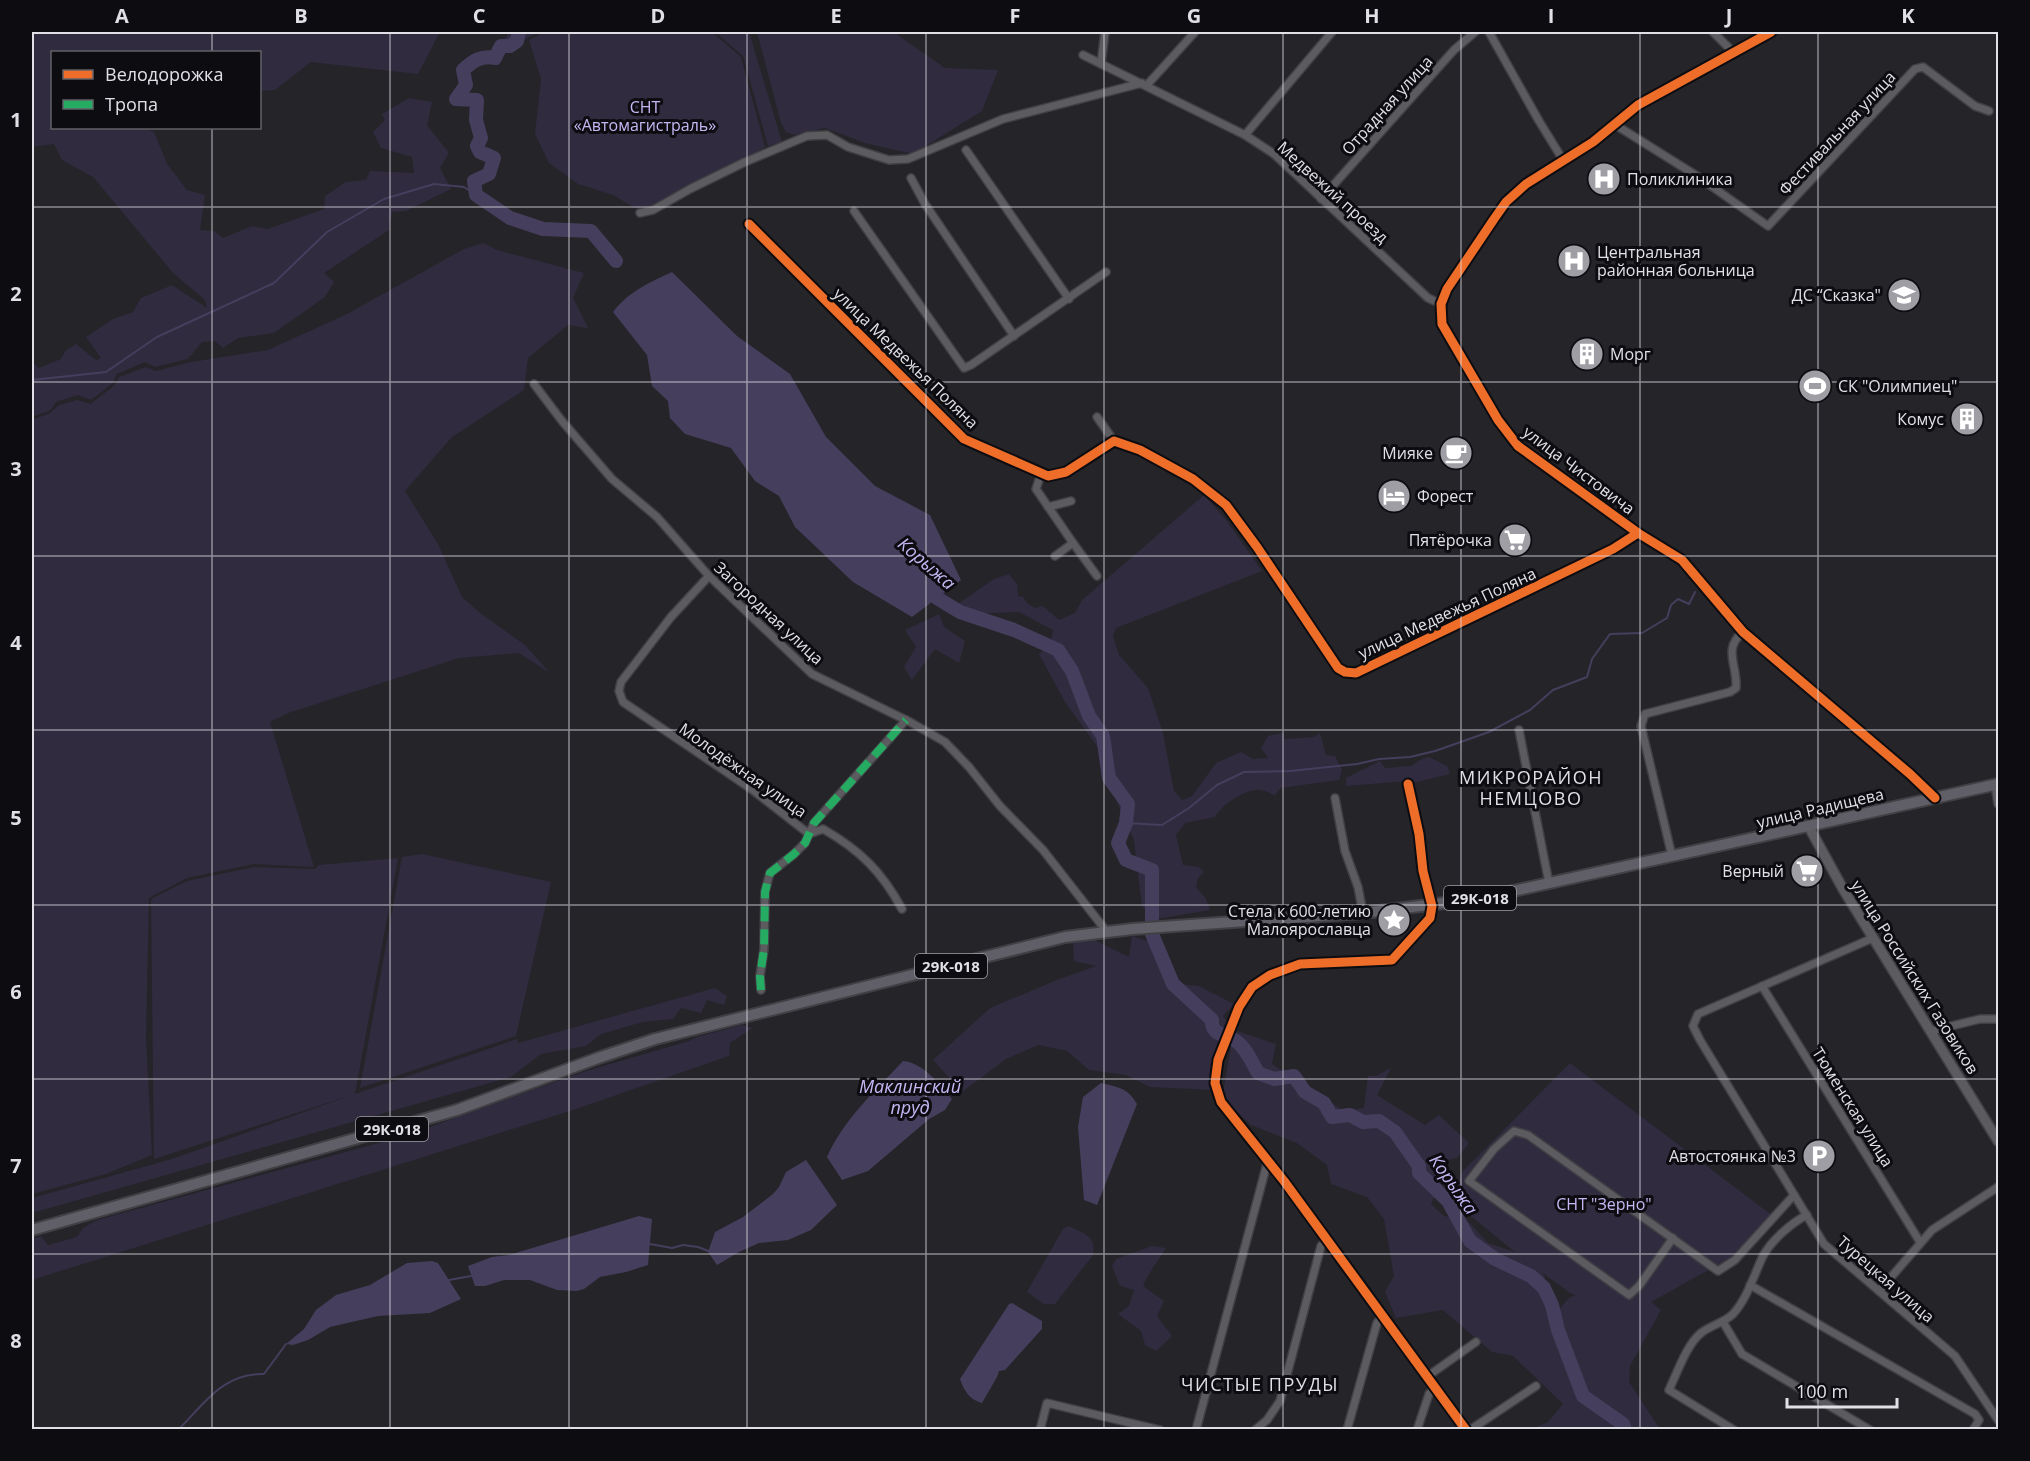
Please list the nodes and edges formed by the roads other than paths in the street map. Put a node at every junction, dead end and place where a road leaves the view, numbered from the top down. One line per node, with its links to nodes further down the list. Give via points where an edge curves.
1 (1105, 32): 10 (street)
2 (1195, 32): 11 (street)
3 (1332, 32): 14 (street)
4 (1475, 32): 18 (street, Отрадная улица, via 1454,50)
5 (1489, 32): 16 (street)
6 (1713, 32): 8 (street)
7 (1771, 32): 8 (street)
8 (1734, 53): 13 (street, via 1638,105)
9 (1083, 55): 10 (street, Медвежий проезд)
10 (1101, 64): 11 (street, Медвежий проезд)
11 (1144, 84): 14 (street, Медвежий проезд); 20 (street, via 1003,119 908,159 889,160 848,147 827,135 807,136)
12 (1989, 111): 13 (street, Фестивальная улица, via 1975,106 1923,67 1915,69 1768,226)
13 (1614, 124): 16 (street)
14 (1245, 135): 18 (street, Медвежий проезд, via 1274,154)
15 (966, 150): 23 (street)
16 (1563, 160): 24 (street, via 1506,202 1447,289)
17 (911, 178): 25 (street)
18 (1321, 199): 24 (street, Медвежий проезд, via 1428,298)
19 (854, 211): 25 (street, via 964,368)
20 (640, 213)
21 (749, 224): 29 (street, улица Медвежья Поляна, via 964,440)
22 (1106, 272): 23 (street)
23 (1068, 299): 25 (street)
24 (1441, 304): 32 (street, улица Чистовича, via 1442,324 1498,420 1518,446)
25 (1014, 336)
26 (534, 384): 35 (street, Загородная улица, via 612,479 657,517)
27 (1098, 417): 28 (street)
28 (1114, 441): 29 (street, via 1066,472); 32 (street, улица Медвежья Поляна, via 1140,450 1193,479 1226,505 1338,668 1346,672 1356,673)
29 (1041, 474): 31 (street, via 1036,489)
30 (1071, 501): 31 (street)
31 (1048, 507): 33 (street)
32 (1638, 534): 37 (street, улица Чистовича, via 1682,560)
33 (1073, 543): 34 (street); 36 (street)
34 (1055, 556)
35 (709, 576): 38 (street, Загородная улица, via 812,674); 46 (street, Молодёжная улица, via 621,682 623,702 750,788)
36 (1097, 576)
37 (1743, 632): 43 (street, улица Чистовича); 47 (street, via 1735,639 1731,656 1736,688 1645,714 1641,726)
38 (906, 720): 46 (street, via 814,823); 52 (street, Загородная улица, via 945,742 969,767 1043,850)
39 (1519, 730): 48 (street)
40 (1408, 784): 49 (street)
41 (1997, 785): 43 (main road, улица Радищева); 44 (street)
42 (1335, 798): 51 (street)
43 (1935, 798): 45 (main road, улица Радищева)
44 (1998, 804)
45 (1809, 827): 47 (main road, улица Радищева); 53 (main road, улица Российских Газовиков)
46 (809, 834): 50 (street, Молодёжная улица, via 823,829 844,841 868,861); 55 (street, via 794,854 770,873 765,892)
47 (1672, 855): 48 (main road, улица Радищева / 29К-018)
48 (1549, 883): 49 (main road, 29К-018)
49 (1432, 906): 51 (main road, 29К-018); 59 (street, via 1430,918 1392,960 1300,964 1270,975 1252,987 1239,1007 1218,1060 1215,1083 1221,1102)
50 (902, 909)
51 (1363, 913): 52 (main road, 29К-018)
52 (1107, 932): 63 (main road, 29К-018, via 1065,937 655,1039 457,1110)
53 (1873, 938): 54 (street); 57 (main road, улица Российских Газовиков)
54 (1762, 986): 61 (street, Турецкая улица, via 1698,1014 1693,1026); 66 (street, Тюменская улица)
55 (761, 990)
56 (1998, 1019): 57 (street, via 1980,1019)
57 (1931, 1031): 58 (main road, улица Российских Газовиков)
58 (1998, 1141)
59 (1268, 1160): 65 (street); 78 (street)
60 (1998, 1187): 66 (street)
61 (1794, 1195): 62 (street, Турецкая улица); 64 (street, via 1735,1260 1718,1271)
62 (1806, 1215): 67 (street, via 1787,1228 1765,1253); 68 (street, Турецкая улица, via 1824,1244)
63 (32, 1230)
64 (1673, 1238): 64 (street, via 1528,1135 1514,1131 1469,1181 1629,1295)
65 (1327, 1239): 69 (street); 79 (street, via 1321,1246 1280,1401)
66 (1920, 1242): 68 (street)
67 (1750, 1285): 70 (street, via 1734,1313); 85 (street, via 1976,1414 1979,1419)
68 (1879, 1291): 75 (street, Турецкая улица, via 1955,1356)
69 (1383, 1315): 72 (street); 80 (street, via 1377,1323)
70 (1723, 1322): 83 (street, via 1701,1333 1692,1343 1669,1390); 84 (street, via 1742,1354)
71 (1476, 1342): 72 (street)
72 (1428, 1376): 74 (street)
73 (1536, 1386): 82 (street)
74 (1436, 1387): 81 (street, via 1429,1394); 82 (street)
75 (1998, 1420)
76 (1040, 1430): 77 (street, via 1047,1403)
77 (1160, 1430)
78 (1196, 1430)
79 (1255, 1430)
80 (1347, 1430)
81 (1417, 1430)
82 (1468, 1430)
83 (1734, 1430)
84 (1870, 1430)
85 (1973, 1430)

